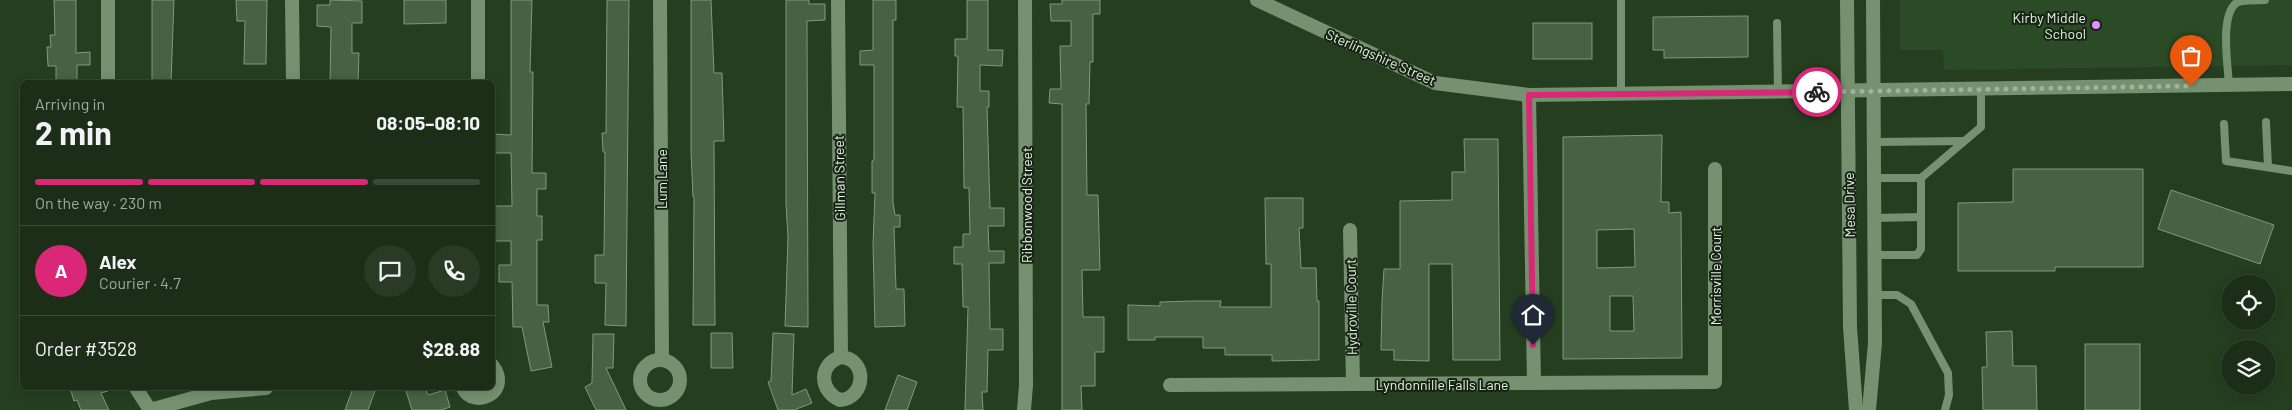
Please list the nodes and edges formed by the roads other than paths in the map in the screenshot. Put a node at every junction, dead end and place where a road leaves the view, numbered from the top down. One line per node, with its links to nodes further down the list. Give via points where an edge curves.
1 (108, 0): 13 (street)
2 (292, 0): 14 (street)
3 (478, 0): 15 (street)
4 (660, 0): 39 (street, Lum Lane)
5 (838, 0): 38 (street, Gillman Street)
6 (1025, 0): 49 (street, Ribbonwood Street)
7 (1256, 0): 22 (street, Sterlingshire Street, via 1435,83)
8 (1621, 0): 23 (lane)
9 (1847, 0): 19 (street, Mesa Drive)
10 (1872, 0): 20 (street, Mesa Drive)
11 (2265, 0): 17 (lane, via 2240,1 2231,7 2226,21)
12 (1777, 23): 21 (lane)
13 (108, 80)
14 (293, 80)
15 (478, 80)
16 (2292, 84): 17 (street, Sterlingshire Street)
17 (2229, 86): 18 (street, Sterlingshire Street)
18 (1981, 90): 20 (street, Sterlingshire Street); 26 (lane, via 1981,127)
19 (1848, 92): 20 (street, Sterlingshire Street); 21 (street, Sterlingshire Street); 50 (street, Mesa Drive, via 1850,327)
20 (1873, 92): 27 (street, Mesa Drive)
21 (1778, 93): 23 (street, Sterlingshire Street)
22 (1529, 95): 23 (street, Sterlingshire Street); 42 (street)
23 (1621, 95)
24 (2266, 122): 28 (lane)
25 (2224, 124): 28 (lane, via 2226,161)
26 (1964, 141): 27 (lane); 32 (lane)
27 (1874, 142): 31 (street, Mesa Drive)
28 (2268, 167): 30 (lane)
29 (1715, 169): 41 (street, Morrisville Court)
30 (2292, 170)
31 (1874, 178): 32 (lane); 34 (street, Mesa Drive)
32 (1921, 178): 33 (lane)
33 (1921, 217): 34 (lane); 36 (lane, via 1921,249 1917,255)
34 (1874, 218): 36 (street, Mesa Drive)
35 (1350, 230): 43 (street, Hydroville Court)
36 (1874, 255): 37 (street, Mesa Drive)
37 (1874, 295): 51 (street, Mesa Drive, via 1875,343); 52 (lane, via 1897,295 1911,304 1948,372 1949,395)
38 (841, 357)
39 (662, 359)
40 (495, 372): 47 (street, via 498,386 489,399 475,401)
41 (1715, 382): 42 (street, Lyndonnille Falls Lane)
42 (1534, 383): 43 (street, Lyndonnille Falls Lane)
43 (1353, 384): 44 (street, Lyndonnille Falls Lane)
44 (1170, 385)
45 (137, 390): 48 (street)
46 (238, 390): 48 (street, via 211,392)
47 (464, 390)
48 (150, 410)
49 (1024, 410)
50 (1856, 410)
51 (1869, 410)
52 (1945, 410)

